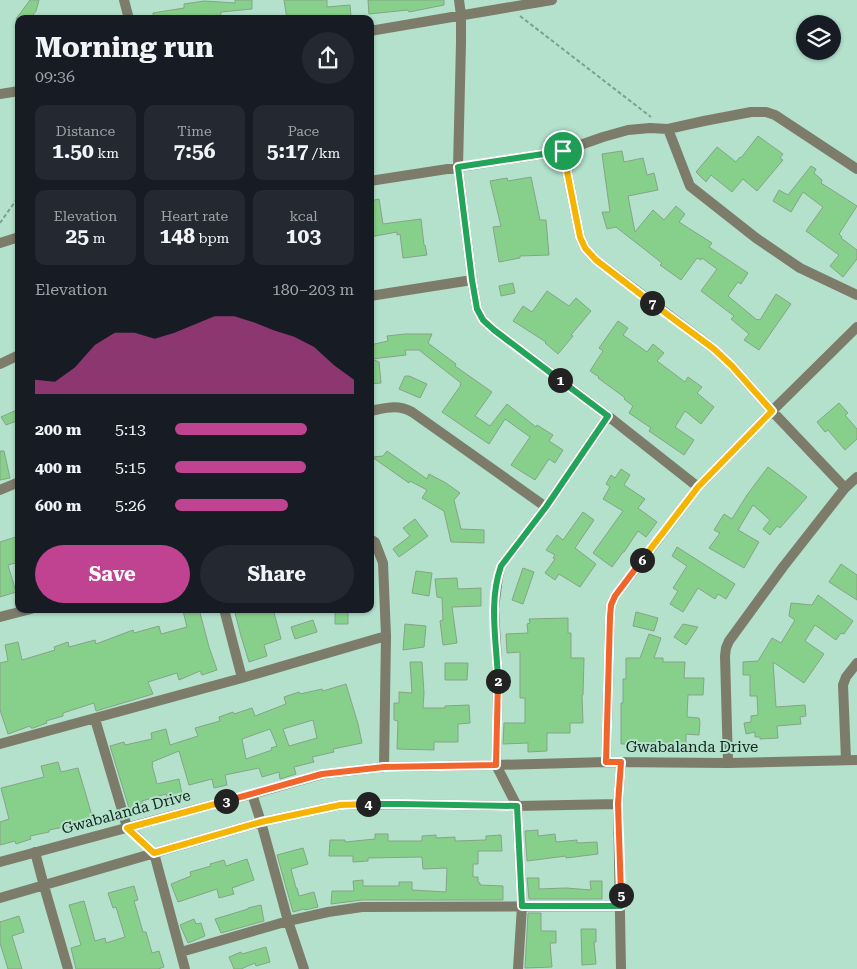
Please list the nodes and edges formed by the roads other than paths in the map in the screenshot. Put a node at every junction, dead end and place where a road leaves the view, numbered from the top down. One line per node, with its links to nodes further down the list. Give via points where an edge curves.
1 (124, 0): 4 (street)
2 (459, 0): 5 (street)
3 (552, 0): 5 (street)
4 (128, 15)
5 (461, 16): 6 (street); 11 (street)
6 (374, 30)
7 (15, 92): 8 (street)
8 (0, 94)
9 (668, 129): 10 (street, via 628,130); 12 (street, via 751,112 766,112); 18 (street, via 690,186 800,268)
10 (563, 151): 11 (street); 24 (street, via 585,248 596,260 714,349)
11 (458, 167): 13 (street); 16 (street)
12 (857, 169)
13 (374, 180)
14 (15, 238): 15 (street)
15 (0, 243)
16 (472, 280): 19 (street); 25 (street, via 477,309 483,320)
17 (857, 282): 18 (street)
18 (854, 293)
19 (374, 295)
20 (857, 327): 24 (street)
21 (15, 358): 22 (street)
22 (0, 364)
23 (374, 410): 31 (street, via 403,407 412,412)
24 (772, 411): 28 (street); 29 (street)
25 (608, 416): 28 (street); 31 (street)
26 (857, 477): 29 (street)
27 (15, 484): 30 (street)
28 (698, 487): 43 (street, via 611,605)
29 (844, 488): 45 (street, via 726,648)
30 (0, 490)
31 (546, 507): 46 (street, via 501,566 498,576 494,609 498,680)
32 (374, 541): 36 (street, via 383,562)
33 (16, 613): 35 (street)
34 (225, 613): 38 (street)
35 (0, 617)
36 (386, 636): 38 (street); 47 (street)
37 (857, 663): 41 (street, via 843,685)
38 (242, 678): 39 (street)
39 (95, 719): 40 (street); 52 (street)
40 (0, 744)
41 (846, 760): 42 (street, Gwabalanda Drive); 45 (street, Gwabalanda Drive)
42 (857, 760)
43 (606, 762): 44 (street, Gwabalanda Drive); 46 (street, Gwabalanda Drive)
44 (621, 762): 45 (street, Gwabalanda Drive); 49 (street)
45 (728, 763)
46 (496, 765): 47 (street, Gwabalanda Drive); 50 (street)
47 (384, 767): 48 (street, Gwabalanda Drive, via 322,774)
48 (252, 794): 51 (street); 52 (street, Gwabalanda Drive)
49 (618, 804): 50 (street); 59 (street)
50 (517, 806): 51 (street, via 340,805); 58 (street)
51 (261, 822): 54 (street); 60 (street)
52 (127, 828): 53 (street, Gwabalanda Drive); 54 (street)
53 (35, 852): 55 (street, Gwabalanda Drive); 56 (street)
54 (154, 853): 56 (street); 61 (street)
55 (0, 862)
56 (44, 886): 57 (street); 62 (street)
57 (0, 898)
58 (522, 906): 59 (street); 60 (street, via 362,907); 65 (street)
59 (621, 906): 66 (street)
60 (288, 921): 61 (street); 64 (street)
61 (181, 952): 63 (street)
62 (68, 969)
63 (185, 969)
64 (304, 969)
65 (518, 969)
66 (621, 969)

